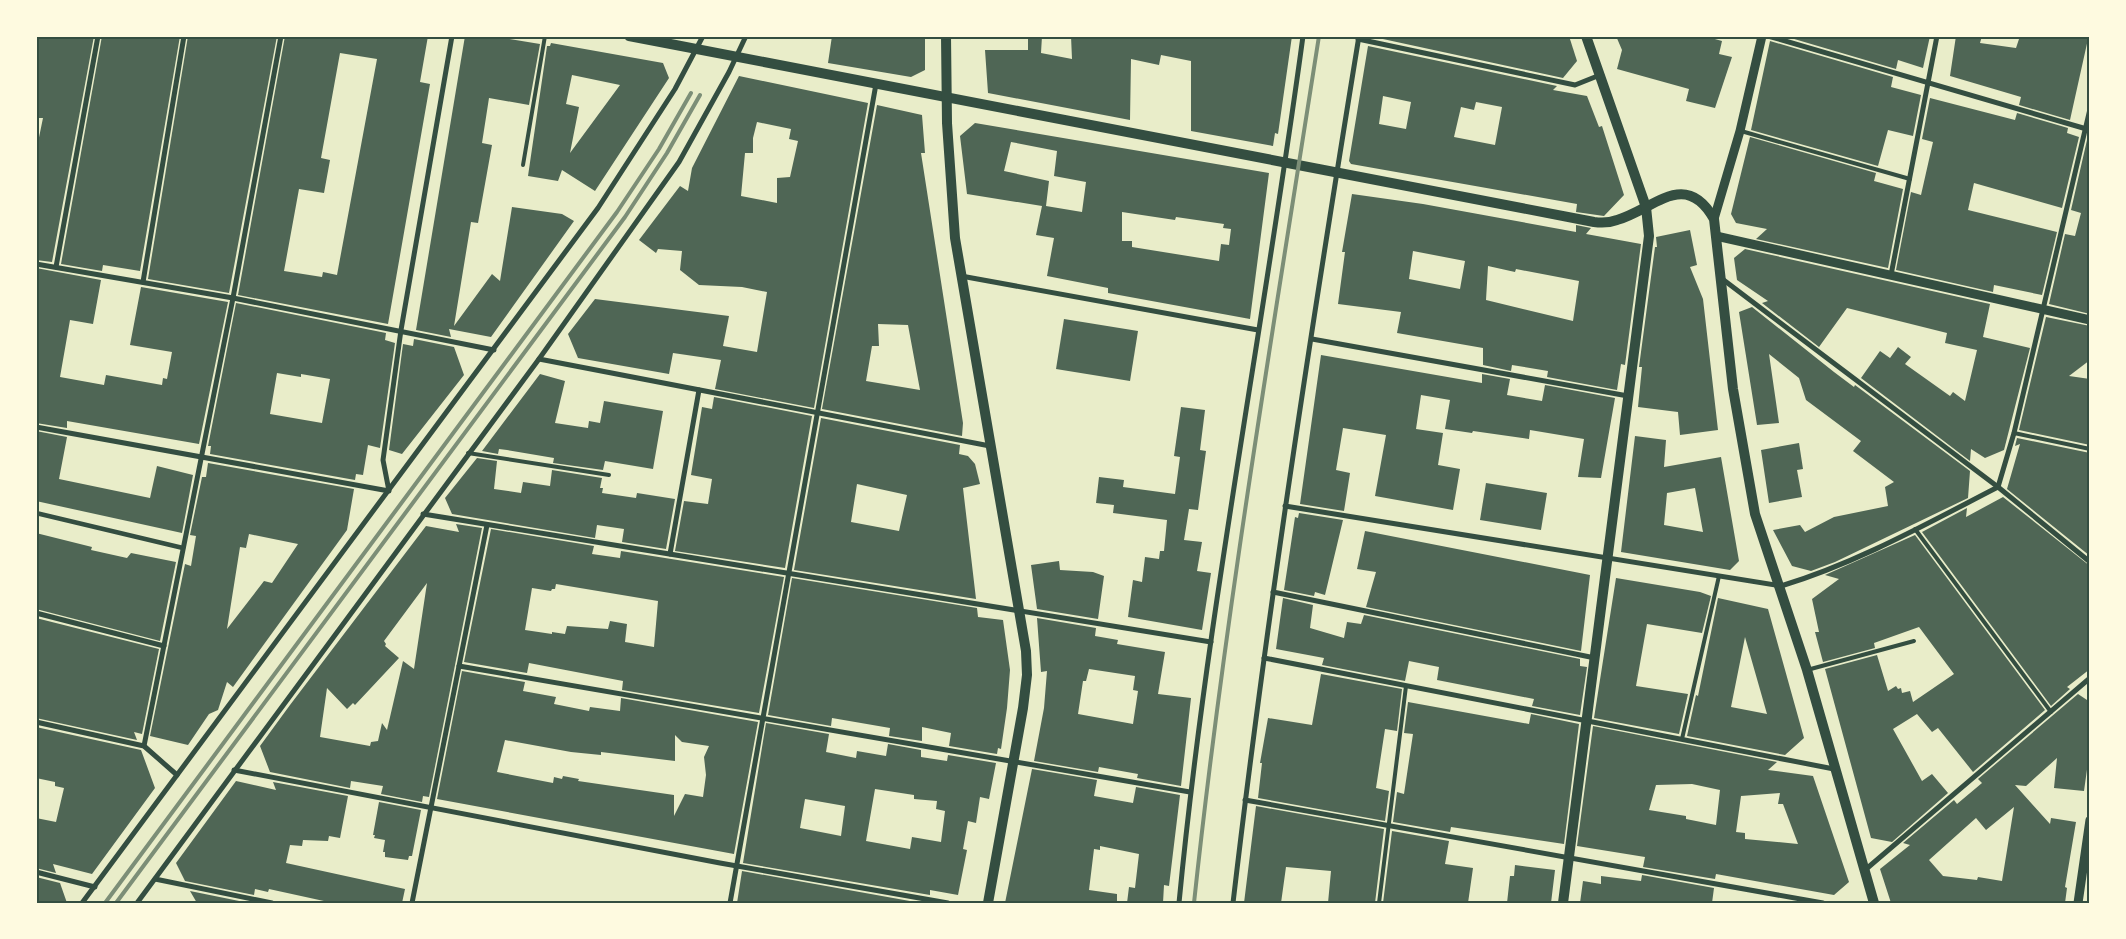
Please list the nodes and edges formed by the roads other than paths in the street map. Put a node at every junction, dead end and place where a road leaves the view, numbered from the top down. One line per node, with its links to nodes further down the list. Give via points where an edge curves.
1 (98, 36): 34 (street)
2 (184, 36): 38 (street)
3 (281, 36): 39 (street)
4 (452, 36): 42 (street)
5 (545, 36): 27 (lane)
6 (628, 36): 15 (main road)
7 (703, 36): 17 (street)
8 (746, 36): 18 (street)
9 (946, 36): 22 (main road)
10 (1303, 36): 26 (street)
11 (1586, 36): 19 (main road)
12 (1762, 36): 25 (street)
13 (1768, 36): 20 (street)
14 (1937, 36): 20 (street)
15 (641, 37): 17 (main road)
16 (1358, 37): 19 (street, via 1574,85); 28 (street)
17 (697, 50): 18 (main road); 45 (street, via 598,208)
18 (736, 57): 21 (main road); 46 (street, via 678,162)
19 (1600, 75): 30 (main road)
20 (1928, 83): 24 (street); 29 (street)
21 (876, 84): 22 (main road); 49 (street)
22 (946, 98): 26 (main road); 36 (main road)
23 (2090, 109): 24 (street)
24 (2087, 129): 40 (street)
25 (1740, 131): 29 (lane); 31 (street)
26 (1286, 164): 28 (main road); 43 (street)
27 (522, 165)
28 (1335, 174): 30 (main road, via 1594,222 1615,221); 44 (street)
29 (1910, 179): 35 (street)
30 (1646, 207): 31 (main road, via 1668,195 1682,194 1702,202); 48 (main road, via 1647,264)
31 (1714, 219): 32 (main road)
32 (1716, 236): 35 (street); 37 (main road)
33 (36, 264): 34 (street)
34 (56, 267): 38 (street)
35 (1891, 275): 40 (street)
36 (960, 276): 43 (street); 52 (main road)
37 (1721, 278): 57 (street); 70 (main road, via 1733,389 1755,514)
38 (142, 282): 39 (street)
39 (233, 298): 42 (street); 55 (street)
40 (2043, 309): 41 (street); 51 (street)
41 (2090, 320)
42 (401, 330): 45 (street); 58 (street, via 383,460)
43 (1258, 330): 75 (street)
44 (1312, 339): 48 (street); 59 (street)
45 (494, 350): 58 (street)
46 (539, 359): 47 (street); 54 (street)
47 (699, 390): 49 (street); 65 (street)
48 (1628, 396): 66 (main road)
49 (818, 413): 52 (street); 68 (street)
50 (36, 427): 55 (street)
51 (2014, 433): 53 (lane); 57 (street)
52 (991, 446): 72 (main road)
53 (2090, 449)
54 (468, 453): 56 (lane); 61 (street)
55 (202, 457): 58 (street); 64 (street)
56 (609, 475)
57 (1998, 487): 63 (street); 67 (street)
58 (389, 491): 92 (street)
59 (1285, 506): 66 (street); 71 (street)
60 (36, 512): 64 (street)
61 (423, 514): 62 (street); 91 (street)
62 (487, 525): 65 (street); 79 (street)
63 (1915, 529): 70 (street, via 1813,576); 83 (lane)
64 (183, 548): 76 (street)
65 (670, 554): 68 (street)
66 (1608, 558): 69 (street); 78 (main road)
67 (2090, 562)
68 (789, 573): 72 (street); 84 (street)
69 (1719, 576): 70 (street); 87 (lane)
70 (1781, 586): 80 (main road)
71 (1273, 592): 77 (street); 78 (street)
72 (1020, 610): 75 (street); 89 (main road, via 1027,675)
73 (36, 612): 76 (street)
74 (1914, 641): 80 (lane)
75 (1211, 642): 93 (street)
76 (164, 646): 88 (street)
77 (1264, 658): 82 (street); 94 (street)
78 (1595, 658): 86 (main road)
79 (459, 666): 84 (street); 95 (street)
80 (1807, 670): 90 (main road)
81 (2090, 678): 83 (street)
82 (1406, 686): 86 (street); 97 (lane)
83 (2051, 712): 100 (street)
84 (763, 719): 89 (street); 99 (street)
85 (36, 722): 88 (street)
86 (1588, 722): 87 (street); 98 (main road)
87 (1682, 739): 90 (street)
88 (144, 746): 92 (street)
89 (1014, 762): 93 (street); 112 (main road)
90 (1834, 769): 100 (main road)
91 (234, 770): 95 (street); 102 (street)
92 (177, 775): 103 (street)
93 (1190, 792): 113 (street)
94 (1245, 800): 97 (street); 114 (street)
95 (431, 807): 99 (street); 109 (street)
96 (2090, 820): 119 (street)
97 (1388, 826): 98 (street); 115 (lane)
98 (1569, 858): 116 (main road); 117 (street)
99 (737, 866): 110 (street); 111 (street)
100 (1865, 870): 118 (main road)
101 (36, 872): 103 (street)
102 (154, 879): 104 (street); 106 (street)
103 (95, 887): 105 (street)
104 (235, 895): 107 (street); 108 (street)
105 (82, 903)
106 (137, 903)
107 (233, 903)
108 (272, 903)
109 (412, 903)
110 (730, 903)
111 (948, 903)
112 (988, 903)
113 (1179, 903)
114 (1233, 903)
115 (1378, 903)
116 (1563, 903)
117 (1823, 903)
118 (1874, 903)
119 (2078, 903)

